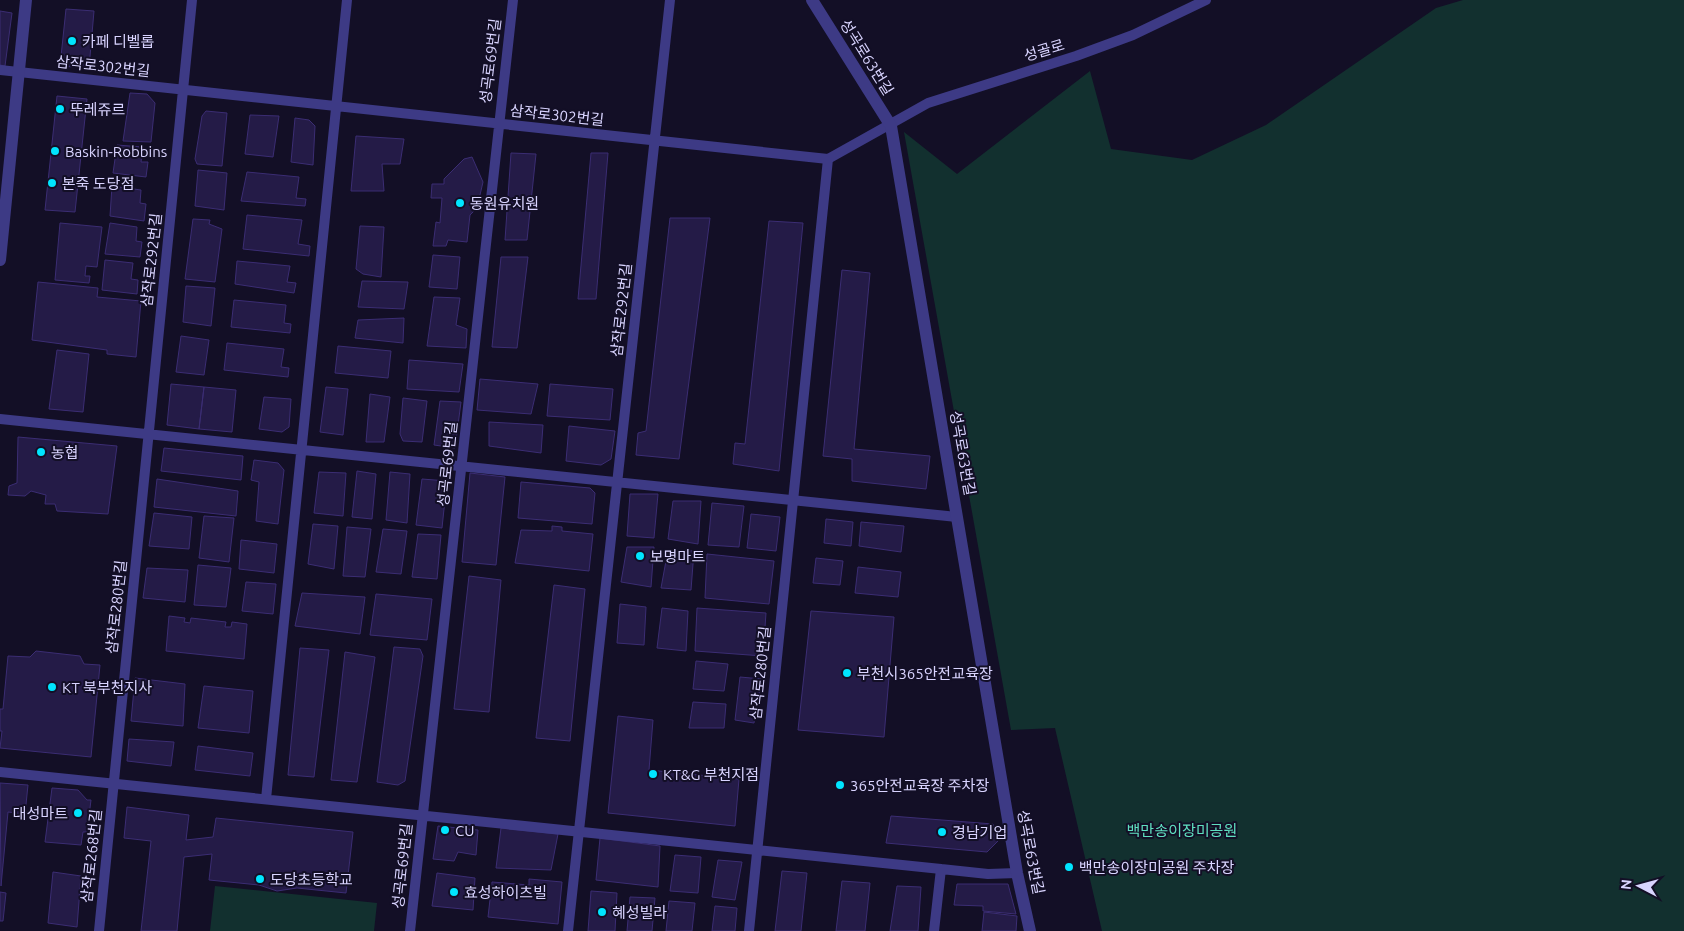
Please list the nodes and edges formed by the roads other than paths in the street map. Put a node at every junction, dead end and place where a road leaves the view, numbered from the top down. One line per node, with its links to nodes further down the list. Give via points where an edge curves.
1 (26, 0): 9 (street)
2 (192, 0): 10 (lane)
3 (347, 0): 11 (lane)
4 (513, 0): 12 (lane, 성곡로69번길)
5 (670, 0): 14 (lane)
6 (812, 0): 13 (street, 성곡로63번길)
7 (1206, 0): 13 (lane, 성골로, via 1109,44 928,103)
8 (0, 70): 9 (lane, 삼작로302번길)
9 (18, 72): 10 (lane, 삼작로302번길); 16 (street)
10 (184, 89): 11 (lane, 삼작로302번길); 18 (lane, 삼작로292번길)
11 (336, 106): 12 (lane, 삼작로302번길); 19 (lane)
12 (498, 124): 14 (lane, 삼작로302번길); 20 (lane, 성곡로69번길)
13 (891, 126): 15 (lane); 23 (street, 성곡로63번길)
14 (655, 140): 15 (lane, 삼작로302번길); 21 (lane, 삼작로292번길)
15 (828, 159): 22 (lane)
16 (0, 260)
17 (0, 419): 18 (lane)
18 (148, 434): 19 (lane); 25 (lane, 삼작로280번길)
19 (302, 450): 20 (lane); 26 (lane)
20 (462, 466): 21 (lane); 27 (lane, 성곡로69번길)
21 (617, 482): 22 (lane); 28 (lane)
22 (793, 500): 23 (lane); 29 (lane, 삼작로280번길)
23 (957, 517): 31 (street, 성곡로63번길)
24 (0, 772): 25 (lane)
25 (114, 784): 26 (lane); 32 (lane, 삼작로268번길)
26 (266, 799): 27 (lane)
27 (423, 815): 28 (lane); 33 (lane, 성곡로69번길)
28 (579, 832): 29 (lane); 34 (lane)
29 (756, 850): 30 (lane); 35 (lane)
30 (940, 869): 31 (lane, via 988,874); 36 (lane)
31 (1017, 872): 37 (street, 성곡로63번길)
32 (99, 931)
33 (410, 931)
34 (568, 931)
35 (749, 931)
36 (934, 931)
37 (1030, 931)

